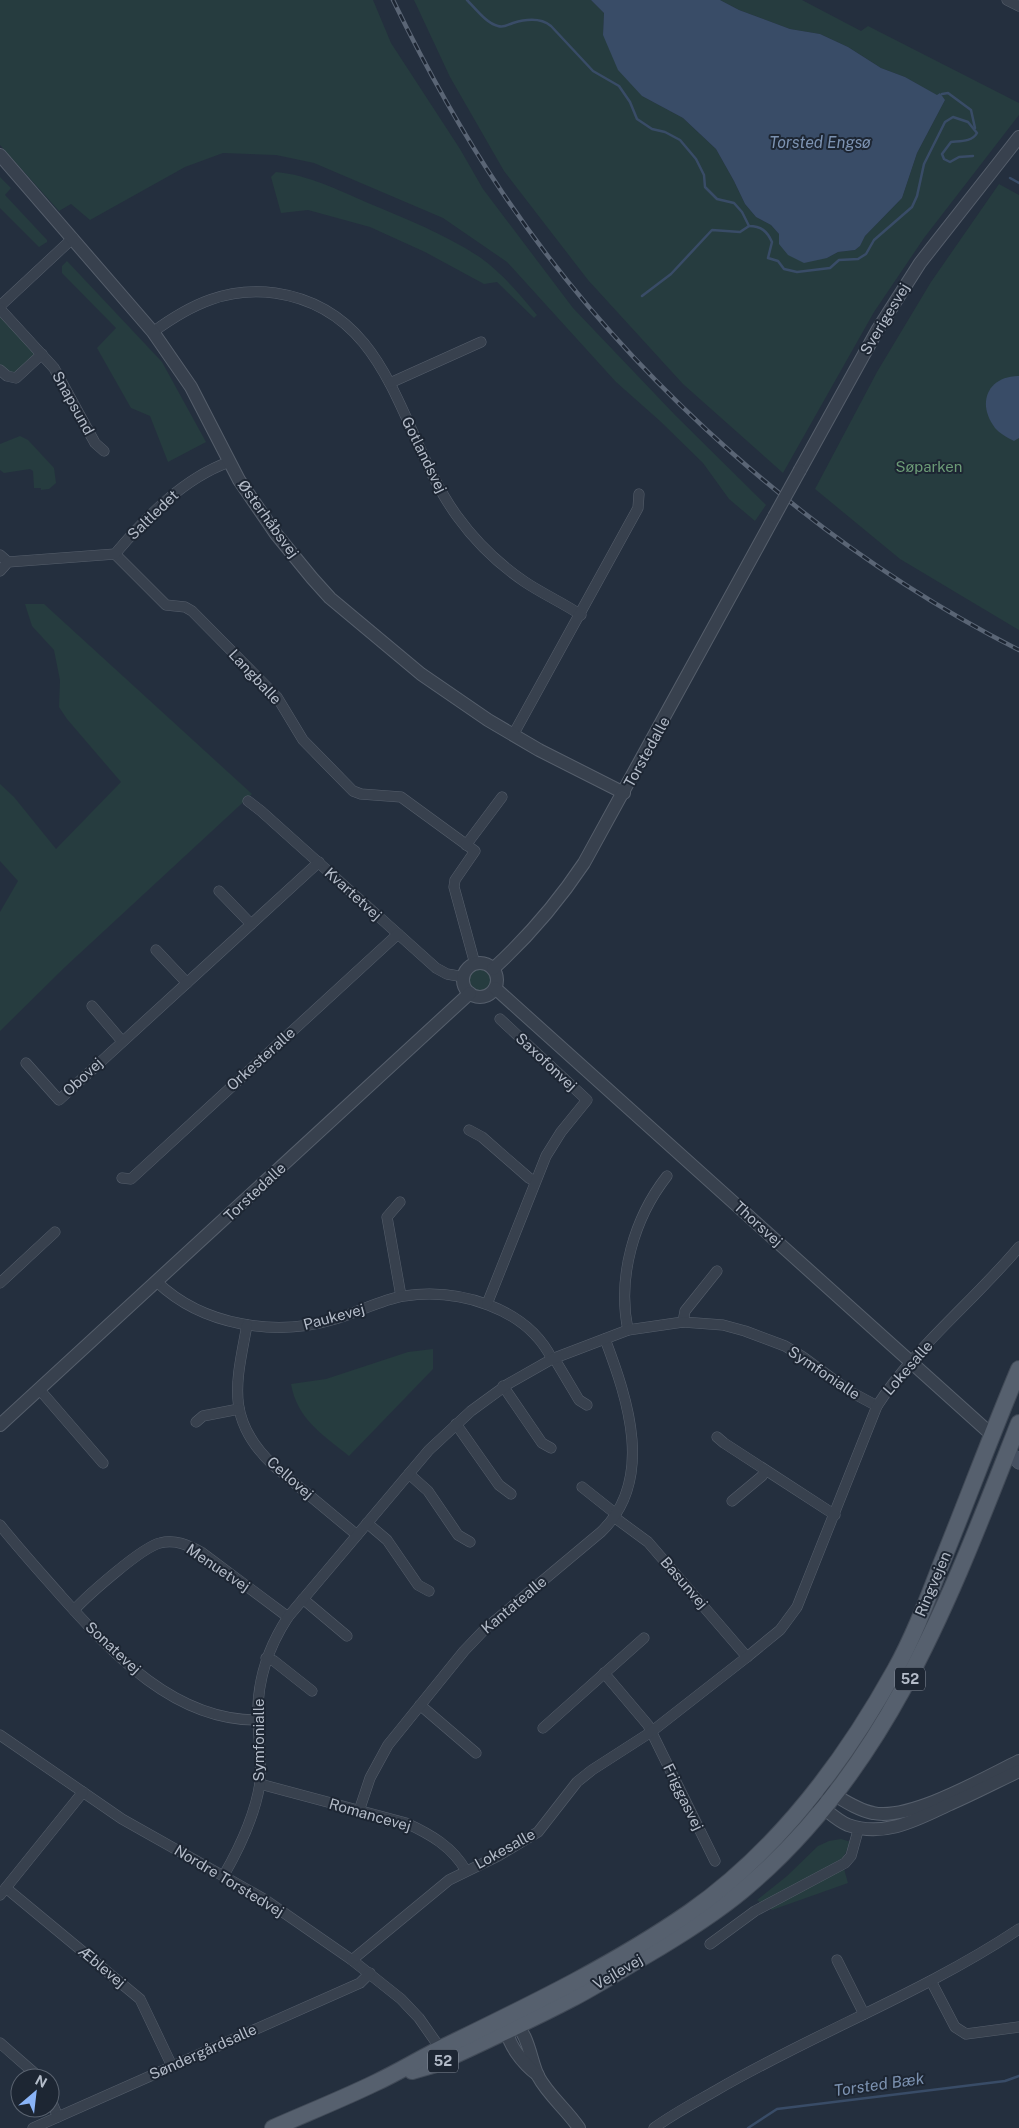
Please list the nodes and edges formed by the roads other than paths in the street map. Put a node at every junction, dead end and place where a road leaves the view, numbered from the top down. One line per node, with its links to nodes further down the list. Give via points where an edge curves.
1 (1007, 0): 2 (street)
2 (1019, 6)
3 (1019, 137): 15 (street, Sverigesvej, bridge, via 920,263 878,329)
4 (0, 155): 5 (street, Østerhåbsvej)
5 (73, 238): 6 (street, Snapsund); 7 (street, Østerhåbsvej)
6 (0, 307): 9 (street, Snapsund)
7 (153, 332): 11 (street, Gotlandsvej, via 208,299 234,292 289,295 339,318 360,336); 13 (street, Østerhåbsvej, via 191,387)
8 (481, 342): 11 (street)
9 (42, 354): 10 (street, Snapsund, via 16,378); 12 (street, Snapsund, via 63,382 95,443)
10 (0, 370)
11 (390, 383): 20 (street, Gotlandsvej, via 434,480 459,518 524,581)
12 (104, 451)
13 (229, 462): 17 (street, Saltledet, via 189,482); 21 (street, Østerhåbsvej, via 276,534 330,598 421,674)
14 (638, 494): 20 (street, via 638,508)
15 (774, 517): 22 (street, Torstedalle)
16 (0, 554): 18 (street)
17 (115, 554): 18 (street, Saltledet); 25 (street, Langballe, via 166,604 185,607 192,612 278,698 302,740 353,791 401,797)
18 (8, 562): 19 (street)
19 (0, 570)
20 (581, 615): 21 (street)
21 (513, 735): 22 (street, Østerhåbsvej)
22 (624, 793): 32 (street, Torstedalle, via 566,889 534,928)
23 (502, 797): 25 (street)
24 (248, 801): 26 (street, Kvartetvej)
25 (466, 845): 31 (street, via 475,851 454,886)
26 (319, 862): 28 (street, Obovej); 29 (street, Kvartetvej)
27 (219, 891): 28 (street)
28 (251, 924): 34 (street, Obovej)
29 (398, 934): 33 (street, Kvartetvej, via 441,971); 43 (street, Orkesteralle, via 131,1179)
30 (156, 950): 34 (street)
31 (475, 964): 32 (street, via 484,963); 33 (street, via 468,968)
32 (493, 968): 35 (street, via 498,978)
33 (464, 977): 36 (street)
34 (187, 983): 39 (street, Obovej)
35 (495, 988): 36 (street, via 484,996); 58 (street, Thorsvej)
36 (470, 993): 49 (street, Torstedalle)
37 (92, 1006): 39 (street)
38 (500, 1019): 44 (street, Saxofonvej, via 587,1100 552,1145)
39 (122, 1041): 40 (street, Obovej, via 59,1100)
40 (26, 1063)
41 (470, 1130): 44 (street)
42 (667, 1176): 55 (street, via 652,1197 633,1242 625,1287)
43 (122, 1178)
44 (535, 1181): 52 (street, Saxofonvej)
45 (400, 1202): 51 (street, via 387,1217)
46 (55, 1232): 50 (street)
47 (1019, 1247): 58 (street, Lokesalle)
48 (718, 1271): 53 (street, via 685,1311)
49 (157, 1282): 54 (street, Paukevej, via 201,1311); 61 (street, Torstedalle)
50 (0, 1283)
51 (401, 1296): 52 (street, Paukevej, via 441,1294); 54 (street, Paukevej, via 319,1323 283,1328)
52 (488, 1304): 57 (street, Paukevej, via 526,1328)
53 (683, 1322): 55 (street, Symfonialle); 63 (street, Symfonialle, via 723,1325 765,1338 804,1357 849,1391)
54 (247, 1325): 64 (street, Cellovej, via 238,1368)
55 (628, 1330): 56 (street, Symfonialle)
56 (605, 1339): 57 (street, Symfonialle); 80 (street, Kantatealle, via 622,1391 633,1454 629,1485)
57 (553, 1359): 60 (street, Symfonialle); 62 (street, via 579,1400)
58 (911, 1362): 63 (street, Lokesalle); 69 (street, Thorsvej)
59 (1019, 1369): 69 (main road, Ringvejen / 52)
60 (503, 1386): 67 (street, Symfonialle); 71 (street, via 542,1443)
61 (39, 1389): 68 (street, Torstedalle); 73 (street)
62 (587, 1405)
63 (877, 1406): 79 (street, Lokesalle)
64 (239, 1410): 65 (street, via 203,1416); 83 (street, Cellovej, via 250,1438 264,1457)
65 (196, 1422)
66 (1019, 1423): 72 (main road, Ringvejen / 52)
67 (456, 1424): 75 (street, Symfonialle); 77 (street, via 499,1486)
68 (0, 1425)
69 (992, 1435): 72 (main road, Thorsvej); 104 (main road, Ringvejen / 52, via 897,1667 854,1738)
70 (717, 1437): 74 (street)
71 (551, 1448)
72 (1014, 1456): 106 (main road, Ringvejen / 52, via 925,1650 888,1719)
73 (103, 1463)
74 (765, 1470): 78 (street); 79 (street)
75 (409, 1474): 81 (street, Symfonialle); 84 (street, via 428,1491 458,1535)
76 (582, 1487): 80 (street)
77 (511, 1494)
78 (732, 1501)
79 (835, 1515): 91 (street, Lokesalle, via 797,1608 780,1630)
80 (615, 1516): 91 (street, Basunvej, via 648,1542); 95 (street, Kantatealle, via 601,1532 475,1638)
81 (367, 1523): 83 (street, Symfonialle); 85 (street, via 387,1540 418,1585)
82 (0, 1525): 87 (street, Sonatevej)
83 (357, 1535): 86 (street, Symfonialle)
84 (470, 1542)
85 (429, 1591)
86 (303, 1599): 88 (street, Symfonialle); 89 (street)
87 (74, 1610): 88 (street, Menuetvej, via 142,1551 171,1542 191,1546); 96 (street, Sonatevej, via 118,1657 157,1686 216,1716)
88 (288, 1617): 92 (street, Symfonialle)
89 (347, 1636)
90 (644, 1638): 93 (street)
91 (747, 1657): 98 (street, Lokesalle)
92 (266, 1658): 94 (street); 96 (street, Symfonialle, via 260,1683)
93 (604, 1673): 97 (street); 98 (street, via 645,1720)
94 (312, 1691)
95 (420, 1705): 100 (street); 108 (street, Kantatealle, via 395,1733 378,1760)
96 (258, 1720): 103 (street, Symfonialle)
97 (542, 1728)
98 (651, 1732): 110 (street, Friggasvej); 111 (street, Lokesalle, via 577,1782 549,1820 530,1838)
99 (0, 1735): 105 (street, Nordre Torstedvej)
100 (476, 1753)
101 (1019, 1761): 106 (street, via 902,1813 865,1811)
102 (1019, 1771): 109 (street, via 907,1825 886,1829)
103 (260, 1784): 108 (street, Romancevej); 112 (street, Symfonialle, via 242,1842)
104 (815, 1791): 106 (street); 107 (street); 121 (main road, Vejlevej / 52, via 750,1862 692,1911)
105 (82, 1792): 112 (street, Nordre Torstedvej, via 129,1823); 113 (street)
106 (835, 1795): 107 (main road, Ringvejen / 52)
107 (824, 1809): 109 (street, via 839,1820); 121 (main road, Vejlevej / 52, via 766,1871 720,1909 573,1998)
108 (359, 1811): 111 (street, Romancevej, via 422,1830 446,1846)
109 (859, 1827): 115 (street, via 851,1856 845,1863 756,1911)
110 (715, 1861)
111 (466, 1871): 116 (street, Lokesalle, via 449,1880)
112 (224, 1876): 116 (street, Nordre Torstedvej, via 264,1899)
113 (3, 1891): 125 (street, Æblevej, via 140,1999)
114 (1019, 1930): 119 (street)
115 (710, 1944)
116 (352, 1960): 118 (street, Nordre Torstedvej)
117 (837, 1960): 120 (street)
118 (370, 1973): 124 (street, Nordre Torstedvej, via 401,1999); 125 (street, Søndergårdsalle, via 360,1983)
119 (931, 1981): 120 (street); 122 (street, via 959,2031 966,2034)
120 (864, 2014): 133 (street, via 744,2074)
121 (510, 2024): 124 (main road, Vejlevej / 52); 127 (main road, Vejlevej / 52, via 436,2064); 132 (street, via 526,2066 538,2075)
122 (1019, 2027)
123 (0, 2043): 126 (street)
124 (440, 2048): 127 (main road, Vejlevej / 52)
125 (172, 2066): 128 (street, Søndergårdsalle)
126 (29, 2068)
127 (377, 2082): 131 (main road, Vejlevej / 52)
128 (60, 2116)
129 (56, 2118): 130 (street, Søndergårdsalle)
130 (33, 2128)
131 (273, 2128)
132 (579, 2128)
133 (654, 2128)

